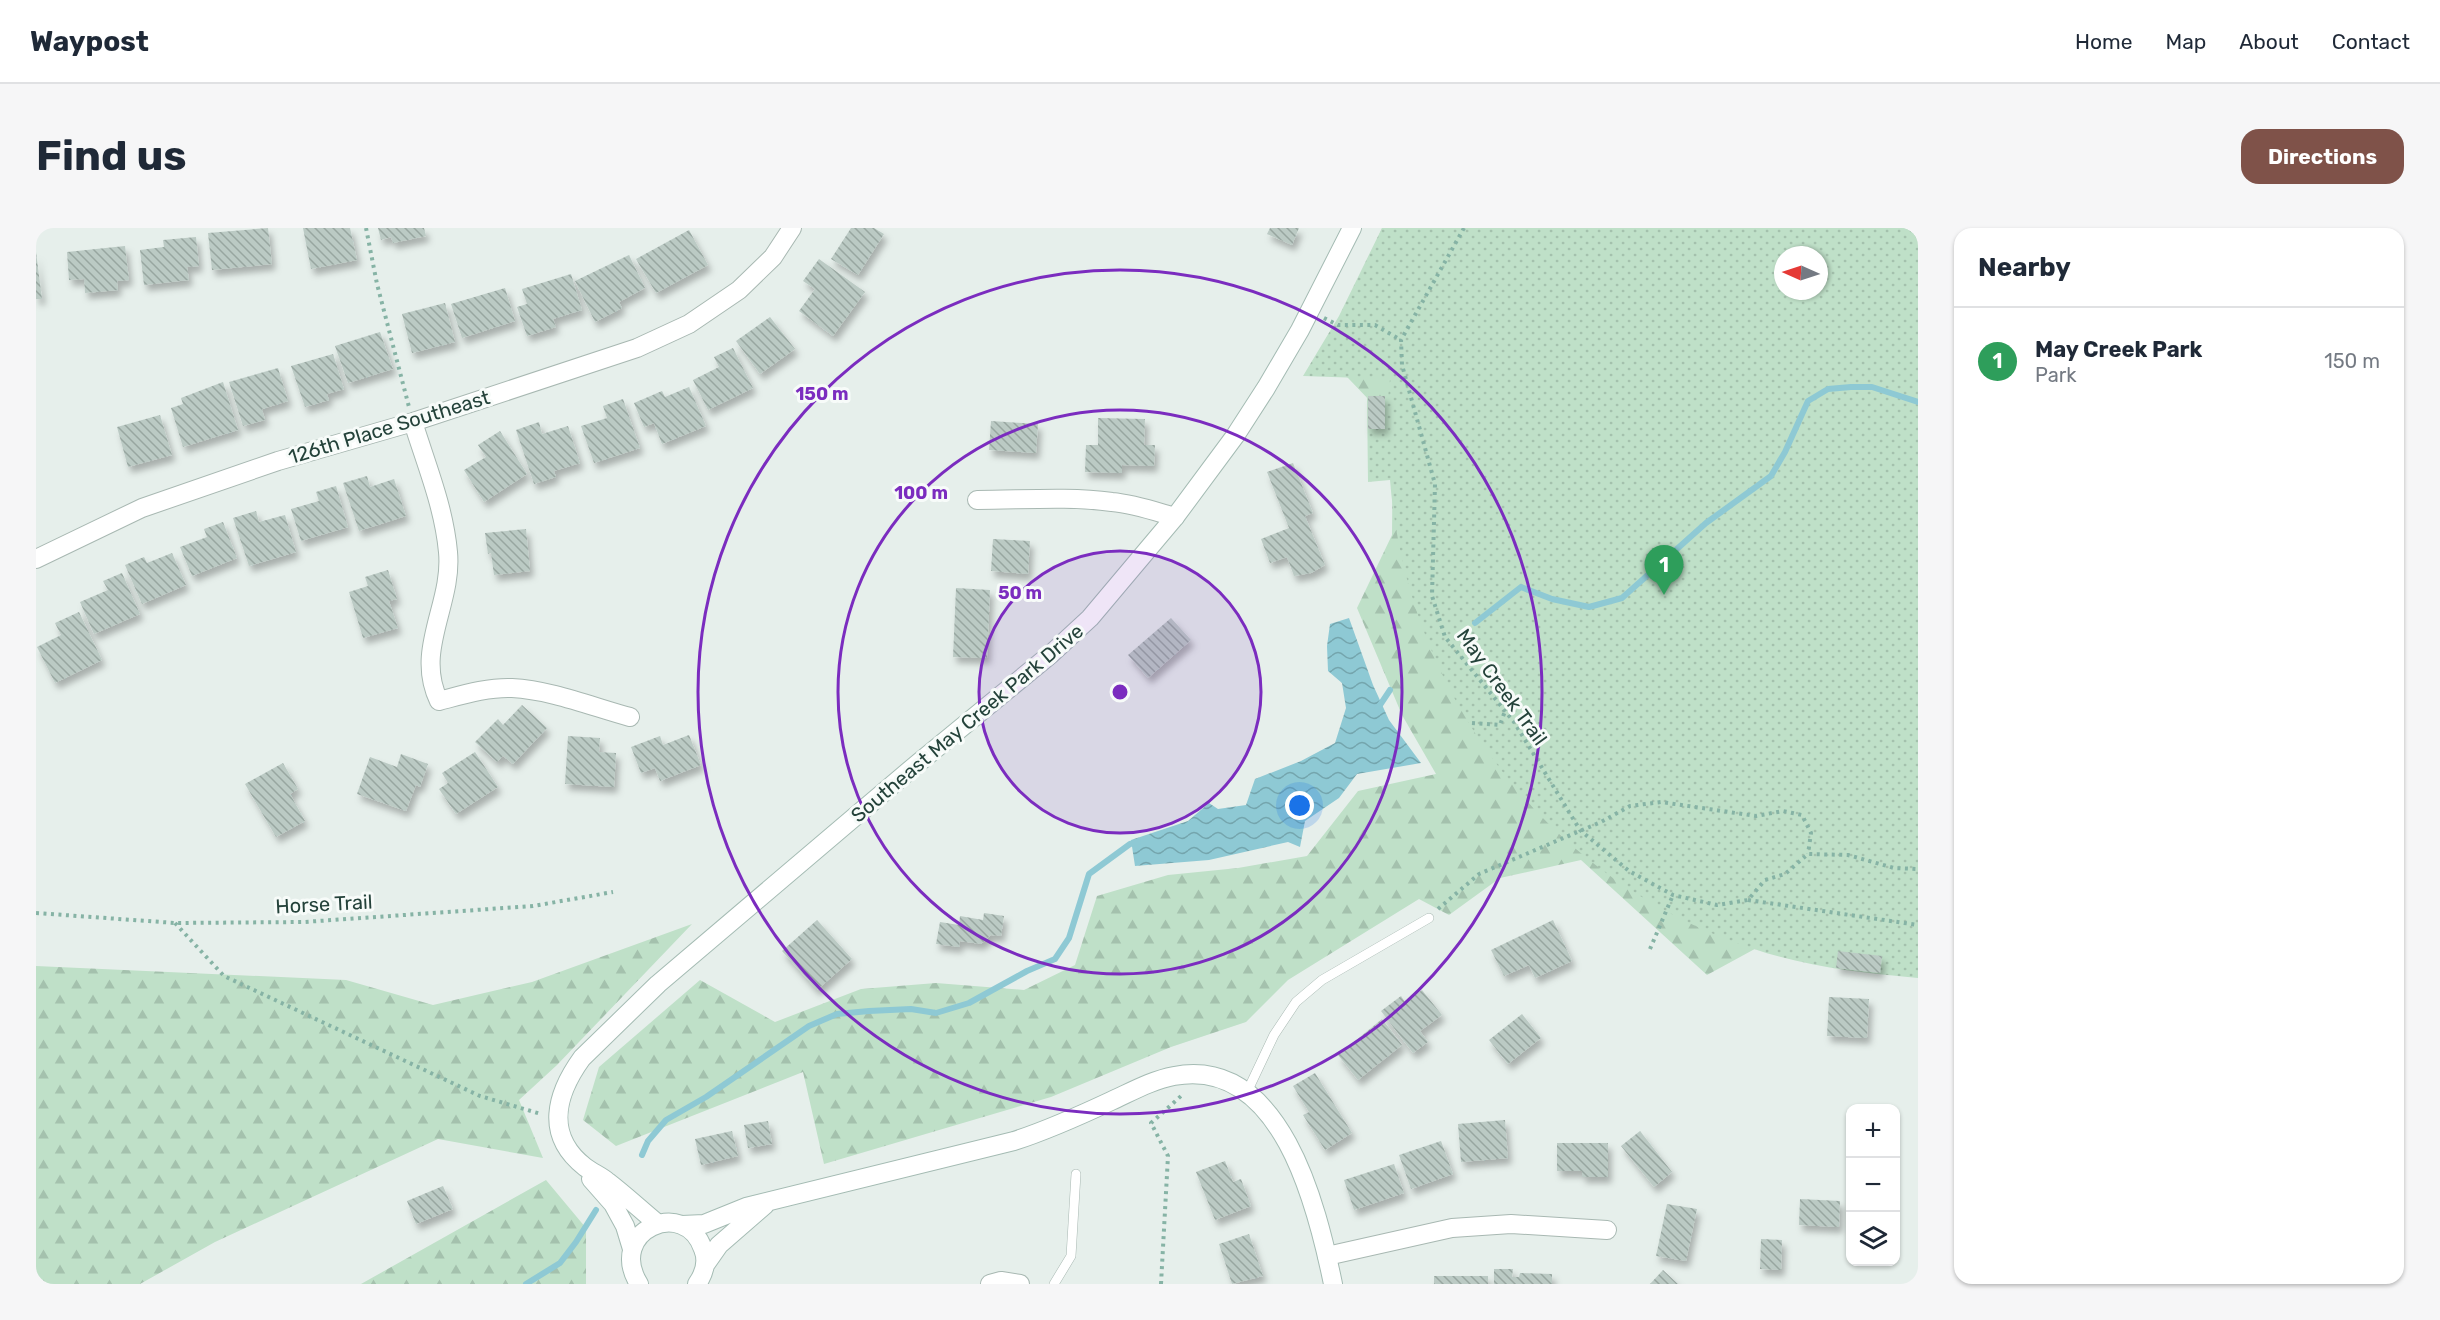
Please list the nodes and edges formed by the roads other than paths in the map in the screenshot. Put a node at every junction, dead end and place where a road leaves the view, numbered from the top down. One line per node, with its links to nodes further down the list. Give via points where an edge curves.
1 (792, 228): 3 (street, 126th Place Southeast, via 773,257 739,290 689,324 637,348)
2 (1352, 228): 5 (street, Southeast May Creek Park Drive, via 1266,388)
3 (413, 422): 6 (street, 126th Place Southeast, via 278,460 142,508); 7 (street, via 442,516 448,554 443,598 430,652 431,686 439,701 510,688 536,691)
4 (977, 500): 5 (street, via 1084,499 1138,506)
5 (1175, 517): 10 (street, Southeast May Creek Park Drive, via 1090,618 1052,654 658,984 582,1058 563,1087 558,1120 573,1155)
6 (36, 559)
7 (630, 717)
8 (1429, 918): 9 (lane, via 1322,980 1296,1002 1274,1035)
9 (1247, 1092): 12 (street, via 1200,1075 1175,1076 1155,1081 1048,1130); 17 (street, via 1270,1114 1288,1142)
10 (585, 1166): 13 (street, Southeast May Creek Park Drive); 16 (street, Southeast May Creek Park Drive, via 593,1183 621,1218)
11 (1076, 1174): 23 (lane, via 1071,1256)
12 (769, 1202): 14 (street, via 704,1224); 18 (street, via 719,1245)
13 (658, 1224): 14 (street); 16 (street, via 642,1233)
14 (682, 1225): 18 (street, via 701,1242)
15 (1607, 1230): 17 (street, via 1511,1224 1452,1228)
16 (632, 1249): 19 (street, Southeast May Creek Park Drive)
17 (1327, 1256): 24 (street)
18 (705, 1265): 20 (street)
19 (634, 1281)
20 (697, 1284)
21 (990, 1284): 22 (street)
22 (1020, 1284)
23 (1054, 1284)
24 (1333, 1284)

